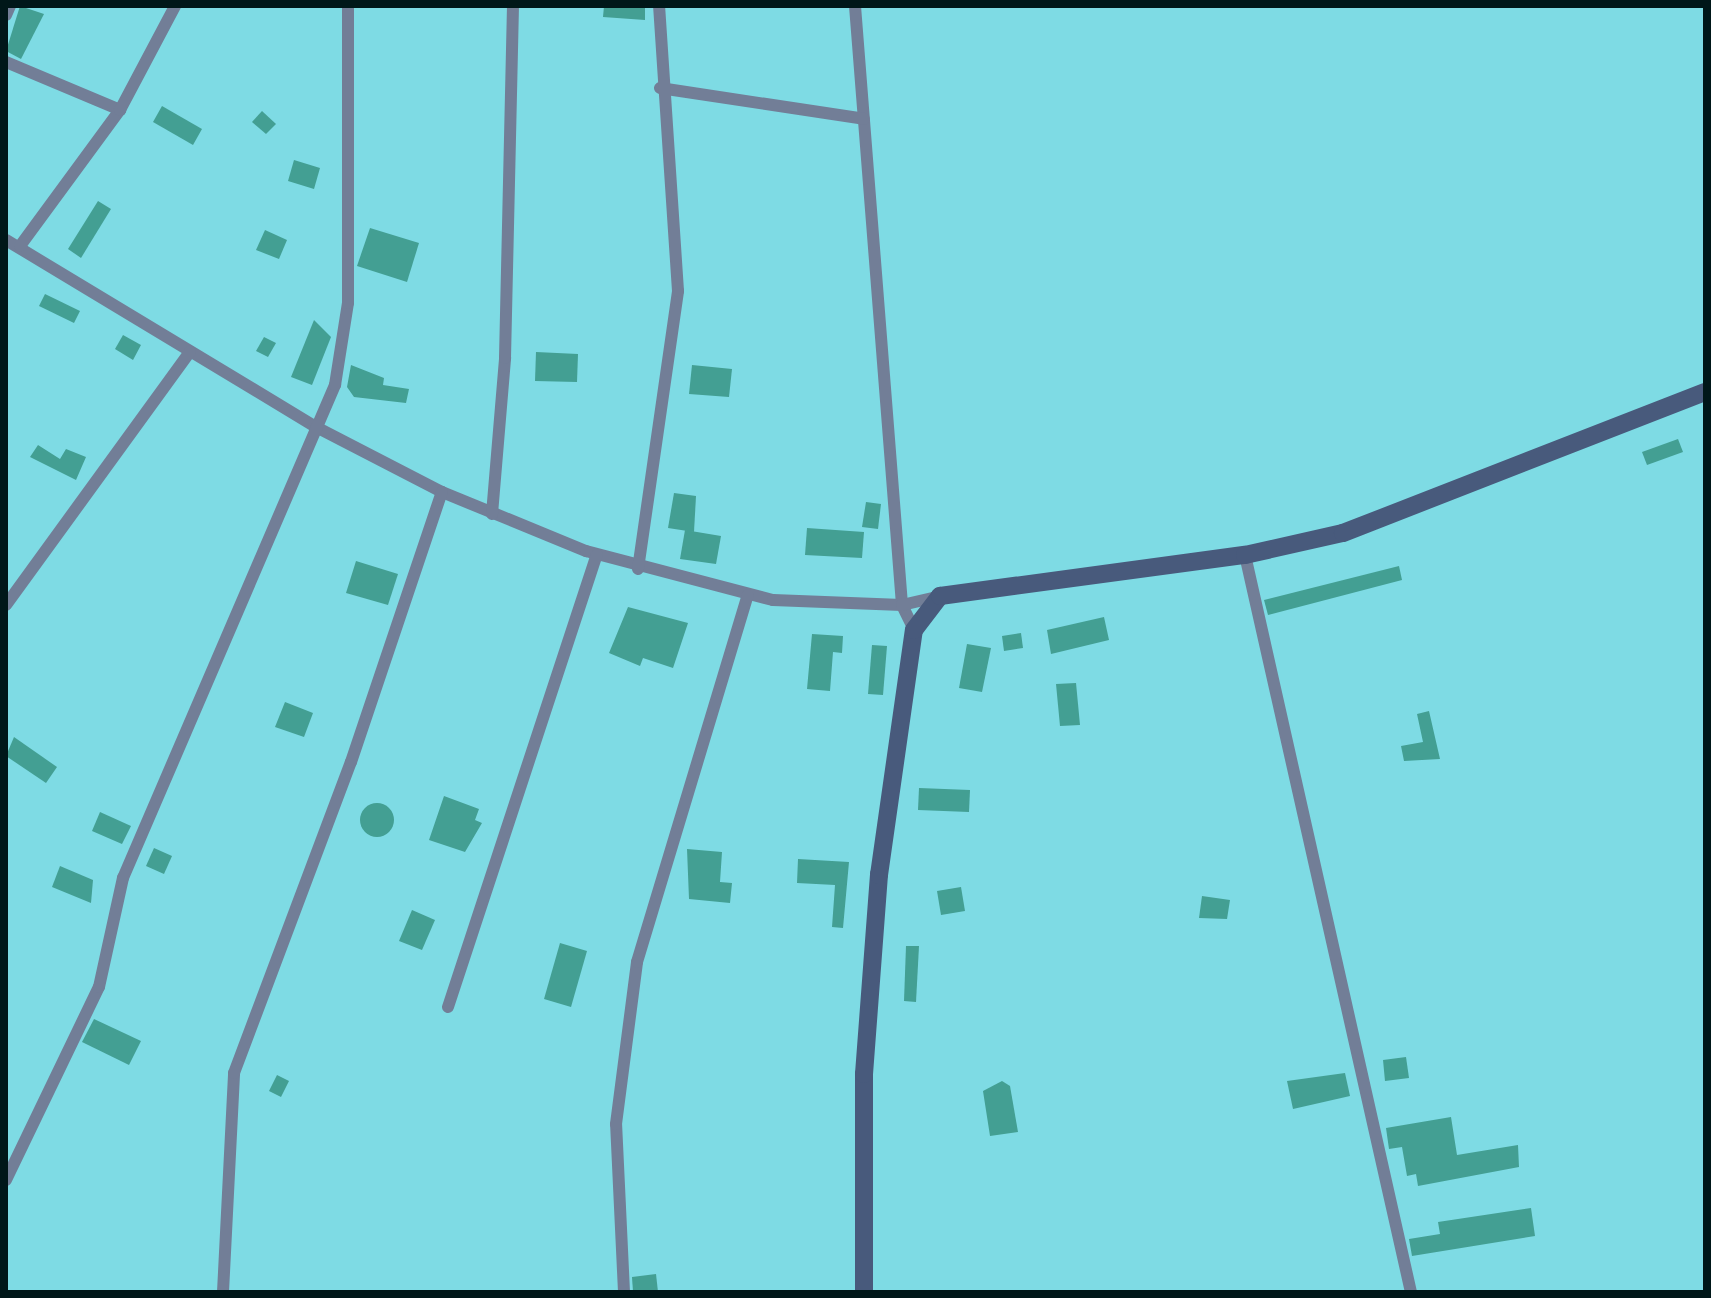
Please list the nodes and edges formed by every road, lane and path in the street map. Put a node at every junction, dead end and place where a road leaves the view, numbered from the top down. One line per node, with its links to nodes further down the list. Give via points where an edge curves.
1 (10, 6): 7 (street)
2 (175, 6): 10 (street)
3 (348, 6): 16 (street, via 348,303 335,385)
4 (513, 6): 18 (street, via 505,358)
5 (659, 6): 9 (street)
6 (855, 6): 11 (street)
7 (6, 15)
8 (6, 62): 10 (street)
9 (660, 88): 11 (street); 21 (street, via 678,291)
10 (120, 110): 13 (street)
11 (864, 119): 25 (street)
12 (6, 240): 13 (street)
13 (20, 246): 14 (street)
14 (190, 352): 16 (street); 24 (street)
15 (1705, 392): 20 (street, via 1394,516)
16 (318, 428): 17 (street); 28 (street, via 123,878 99,987)
17 (442, 492): 18 (street); 29 (street, via 373,703 234,1073)
18 (492, 514): 19 (street)
19 (597, 555): 21 (street); 27 (street)
20 (1245, 555): 23 (street); 32 (street)
21 (638, 569): 22 (street)
22 (748, 595): 25 (street); 30 (street, via 637,962 616,1124)
23 (940, 596): 25 (street); 26 (street)
24 (6, 605)
25 (902, 605): 26 (street)
26 (914, 630): 31 (street, via 870,980)
27 (448, 1007)
28 (6, 1180)
29 (223, 1292)
30 (624, 1292)
31 (864, 1292)
32 (1411, 1292)

